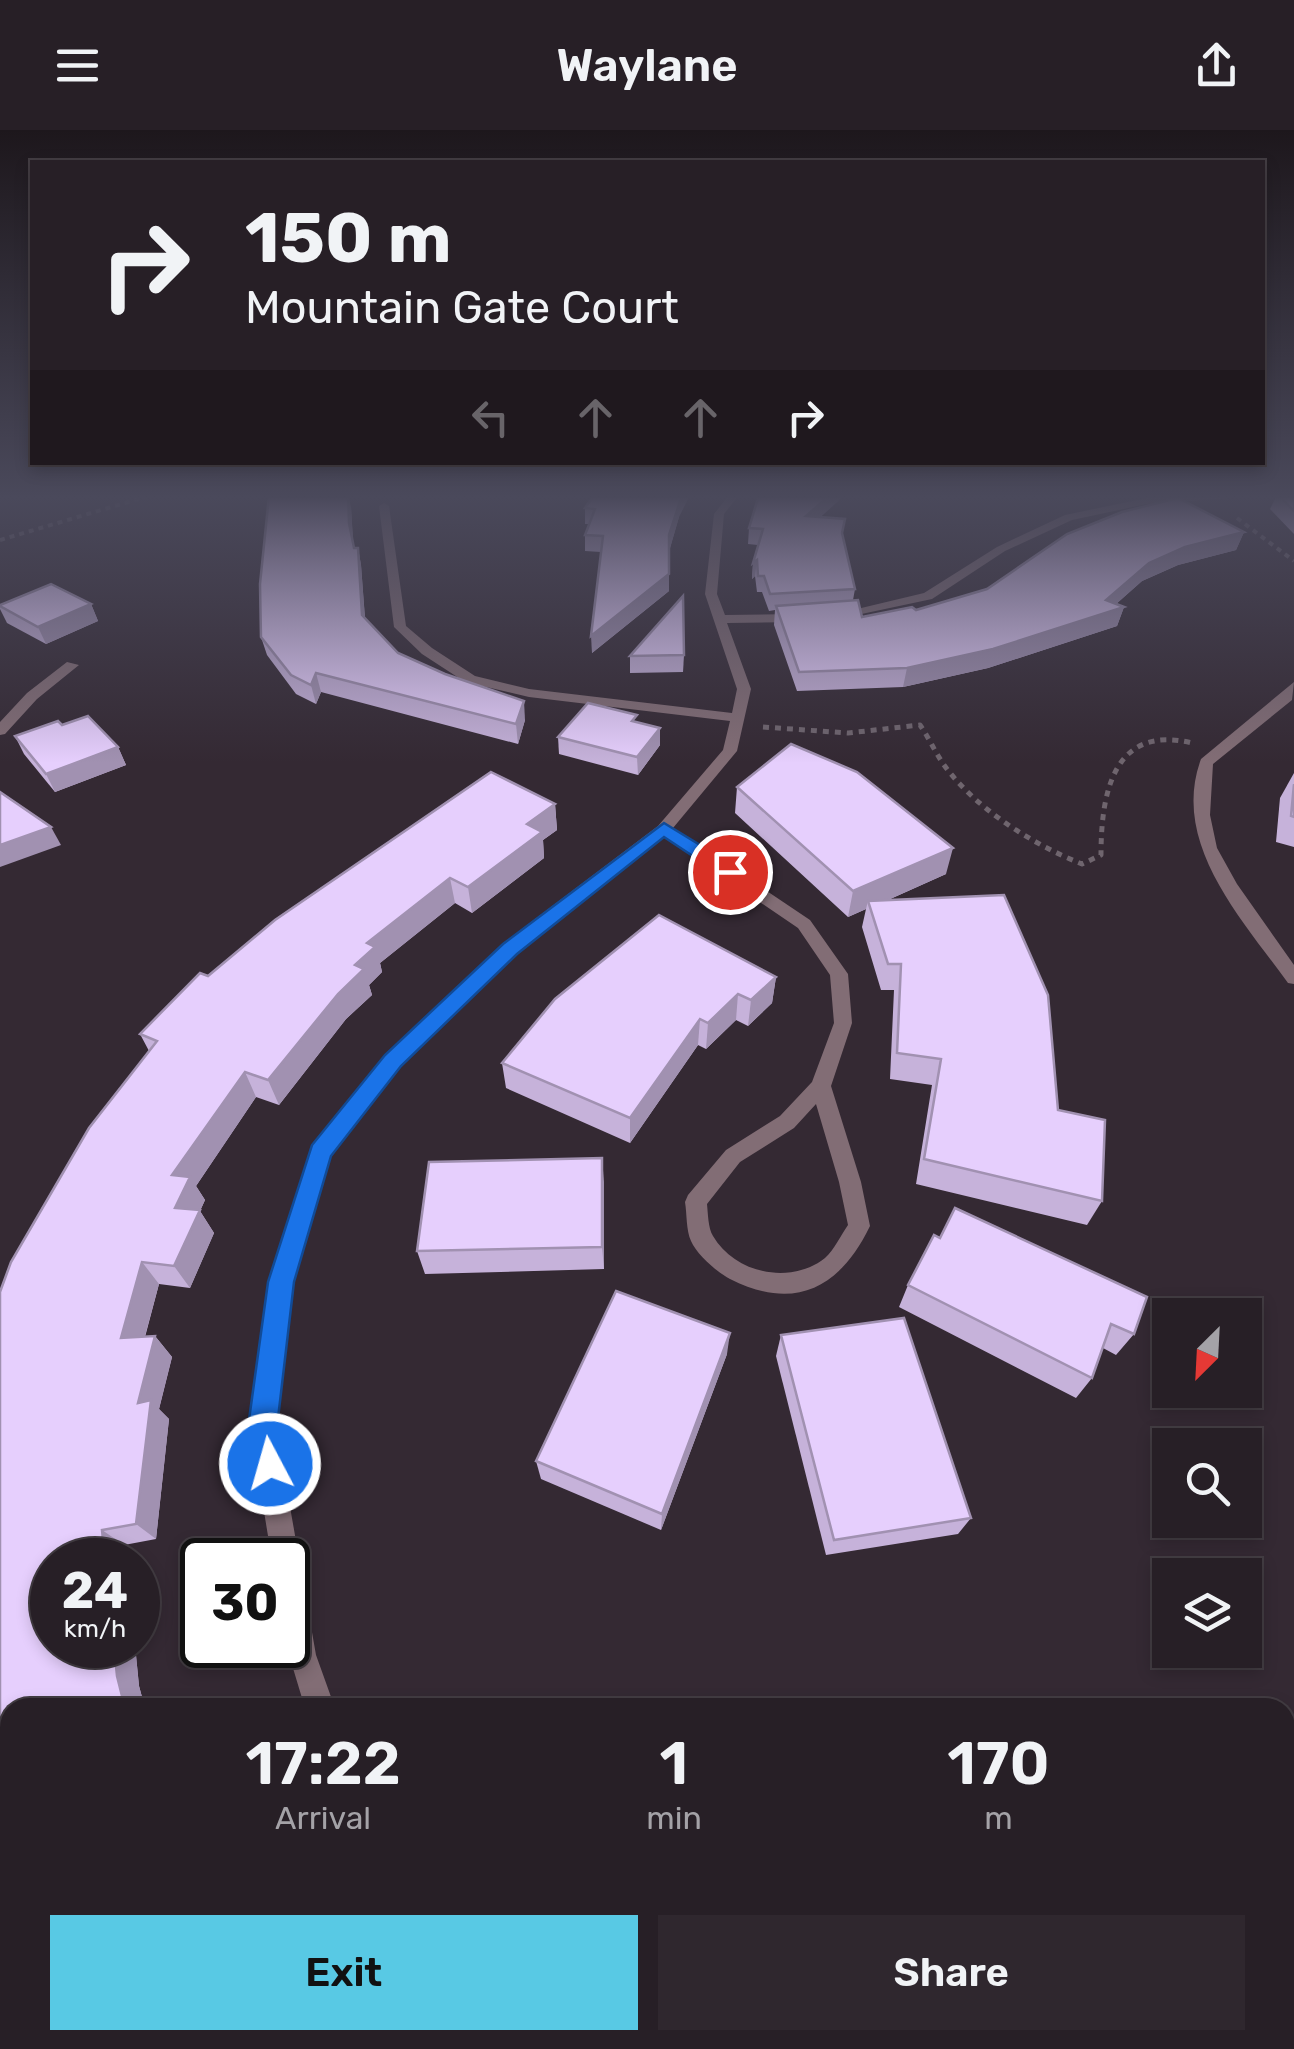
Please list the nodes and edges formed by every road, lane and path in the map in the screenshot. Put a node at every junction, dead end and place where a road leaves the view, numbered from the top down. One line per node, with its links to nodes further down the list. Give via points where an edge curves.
1 (394, 585): 9 (street, via 400,627 470,679 529,694)
2 (711, 585): 6 (street)
3 (946, 585): 4 (street, via 928,596)
4 (830, 616)
5 (812, 617): 6 (street)
6 (720, 619): 9 (street, via 744,689)
7 (72, 665): 10 (street)
8 (1294, 686): 11 (street)
9 (738, 718): 11 (path, via 816,733 920,725 946,768 972,792 1082,864 1102,855 1105,796 1120,762 1140,741 1185,740); 12 (street, via 730,751)
10 (0, 731)
11 (1216, 753): 13 (street, via 1206,762 1204,834 1233,890)
12 (664, 828): 14 (street, via 804,924 838,974 842,1023); 15 (street, via 528,933 393,1060 320,1152 281,1282 263,1427)
13 (1294, 978)
14 (822, 1086): 14 (street, via 787,1122 733,1156 696,1202 701,1239 729,1268 759,1282 797,1285 834,1264 859,1226)
15 (282, 1538)
16 (306, 1668): 17 (street)
17 (317, 1698)

